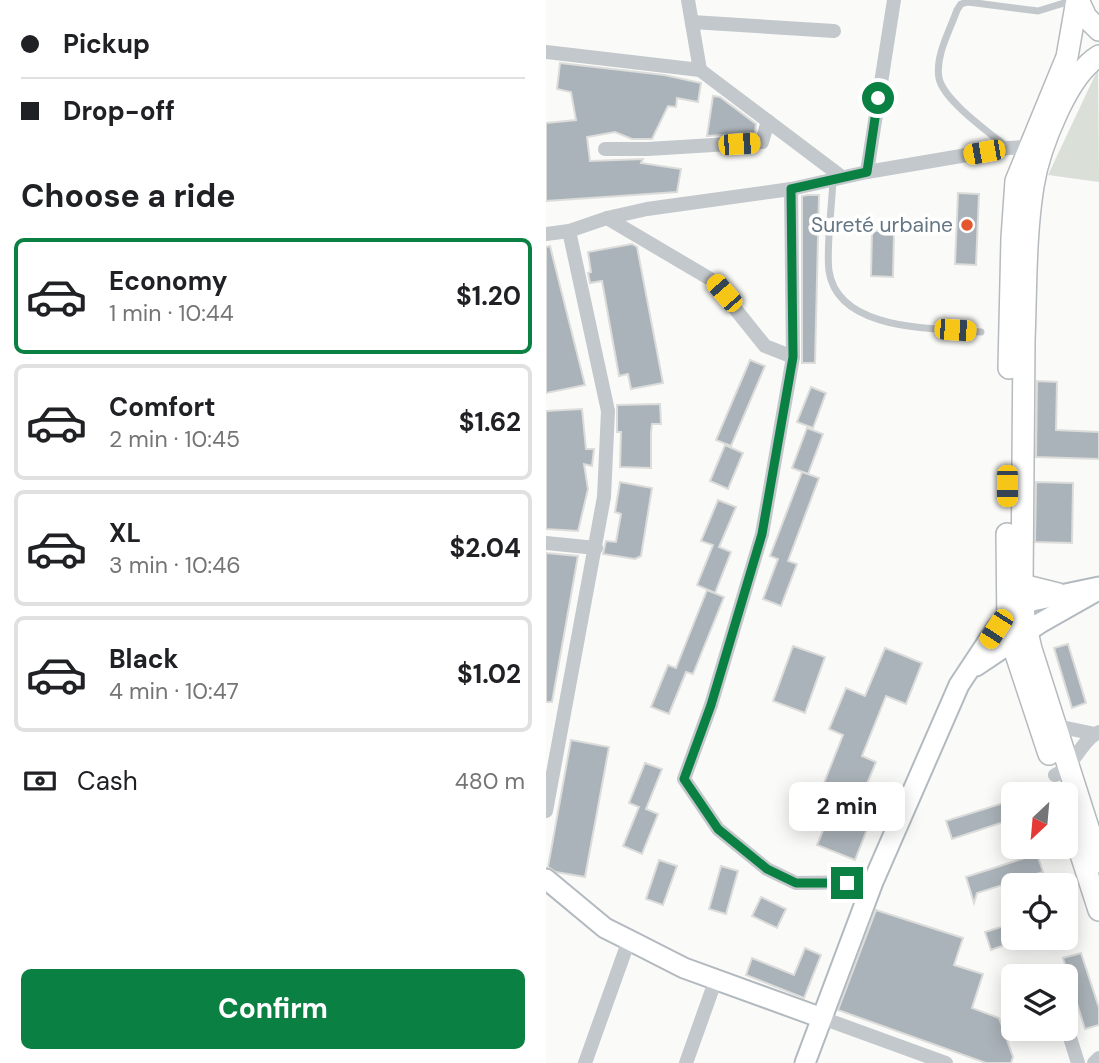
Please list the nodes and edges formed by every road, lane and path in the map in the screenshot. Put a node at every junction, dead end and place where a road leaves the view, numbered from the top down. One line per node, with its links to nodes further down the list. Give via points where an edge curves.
1 (688, 0): 4 (street)
2 (894, 0): 13 (street)
3 (1076, 0): 5 (main road); 11 (main road, via 1067,57); 11 (lane, via 1038,11 968,2 957,10 940,60 939,80 956,104)
4 (692, 22): 6 (street); 9 (street)
5 (1099, 30)
6 (834, 31)
7 (546, 52): 9 (street)
8 (1099, 56): 19 (main road, via 1087,63 1069,89 1038,164)
9 (700, 70): 10 (street)
10 (768, 121): 12 (street, via 762,142); 14 (street)
11 (1018, 147): 13 (street); 19 (main road)
12 (605, 149)
13 (867, 172): 14 (street)
14 (838, 178): 15 (street); 20 (lane, via 829,269 833,288 869,318 903,326)
15 (791, 189): 16 (street); 21 (street)
16 (607, 218): 17 (street); 21 (street, via 712,280 765,346)
17 (569, 231): 18 (street); 24 (street, via 608,411 604,497)
18 (546, 234)
19 (1018, 280): 22 (main road)
20 (981, 332)
21 (793, 357): 37 (street, via 762,534 684,779 718,829 767,869 796,883)
22 (1015, 460): 27 (main road); 27 (main road)
23 (546, 543): 24 (street)
24 (596, 548): 33 (street)
25 (1099, 588): 26 (street); 28 (street)
26 (1058, 594): 27 (main road)
27 (1017, 602): 28 (main road); 29 (street)
28 (1019, 638): 29 (street); 30 (main road)
29 (969, 670): 37 (street, via 950,703)
30 (1048, 727): 31 (street); 32 (main road)
31 (1097, 733): 32 (street, via 1080,749)
32 (1061, 779): 35 (main road)
33 (546, 811)
34 (1078, 844): 38 (main road)
35 (1099, 862)
36 (546, 878): 39 (street, via 605,928)
37 (873, 882): 41 (street)
38 (1099, 910)
39 (629, 940): 40 (street); 45 (street)
40 (716, 979): 41 (street); 46 (street)
41 (822, 1018): 44 (street); 47 (street)
42 (1071, 1041): 49 (street)
43 (1099, 1058): 50 (street)
44 (925, 1060): 48 (street)
45 (585, 1063)
46 (686, 1063)
47 (806, 1063)
48 (946, 1063)
49 (1078, 1063)
50 (1094, 1063)

